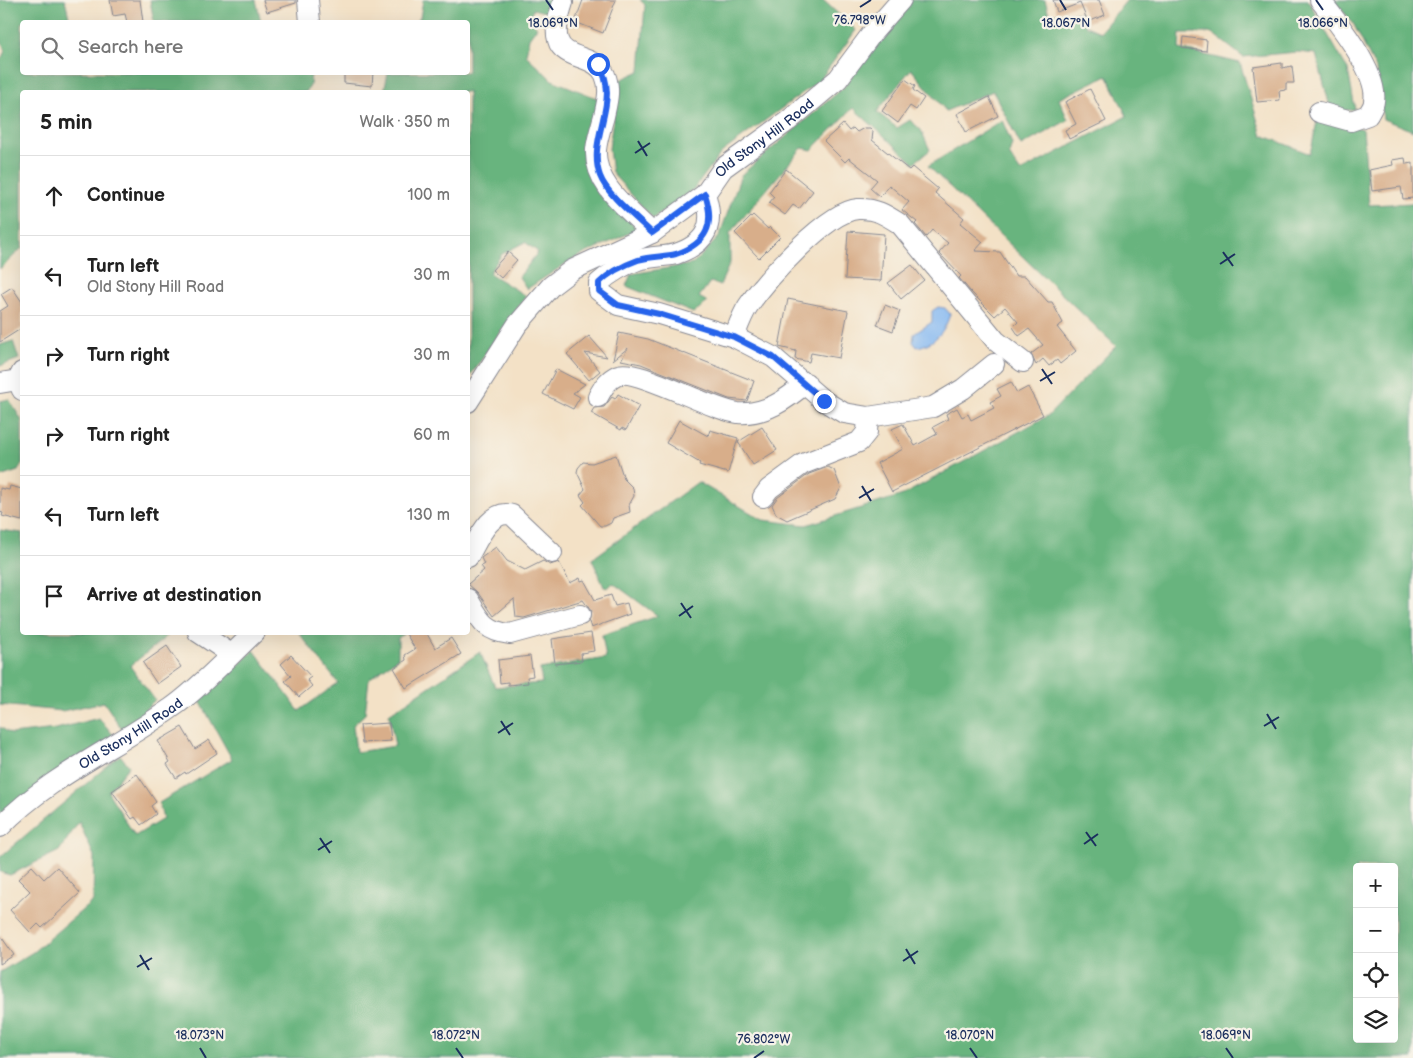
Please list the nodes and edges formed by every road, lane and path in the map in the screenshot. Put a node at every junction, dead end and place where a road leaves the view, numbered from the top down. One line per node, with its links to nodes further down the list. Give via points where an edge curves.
1 (308, 0): 5 (street)
2 (901, 0): 7 (street, Old Stony Hill Road, via 838,79 788,121 723,168)
3 (1320, 0): 6 (street, via 1347,34 1373,85 1374,102 1368,115 1351,121)
4 (563, 2): 8 (street, via 558,41 564,49 598,64 605,74 609,92 596,151 600,177)
5 (310, 20)
6 (1319, 112)
7 (705, 194): 8 (street, Old Stony Hill Road); 9 (street, via 710,221 707,232 696,245 676,254 639,260 618,269 599,283 599,291 618,305)
8 (652, 233): 14 (street, Old Stony Hill Road, via 572,270 551,286 517,324)
9 (734, 337): 10 (street, via 747,308 775,272 807,239 857,209 880,211 900,224 996,342); 12 (street, via 773,357)
10 (1023, 362)
11 (994, 364): 15 (street, via 963,389 933,407)
12 (806, 383): 13 (street, via 784,402 763,410 739,413 716,409 634,375 619,374 605,384); 15 (street, via 824,401 844,413)
13 (598, 397)
14 (470, 399)
15 (868, 417): 16 (street, via 867,432 859,442 803,464)
16 (763, 497)
17 (552, 554): 18 (street, via 506,513 491,520)
18 (470, 555)
19 (470, 602): 20 (street, via 483,625 510,634)
20 (580, 616)
21 (202, 635): 23 (street)
22 (252, 635): 23 (street, Old Stony Hill Road)
23 (231, 654): 24 (street, Old Stony Hill Road, via 171,709 56,782 14,812)
24 (0, 827)

